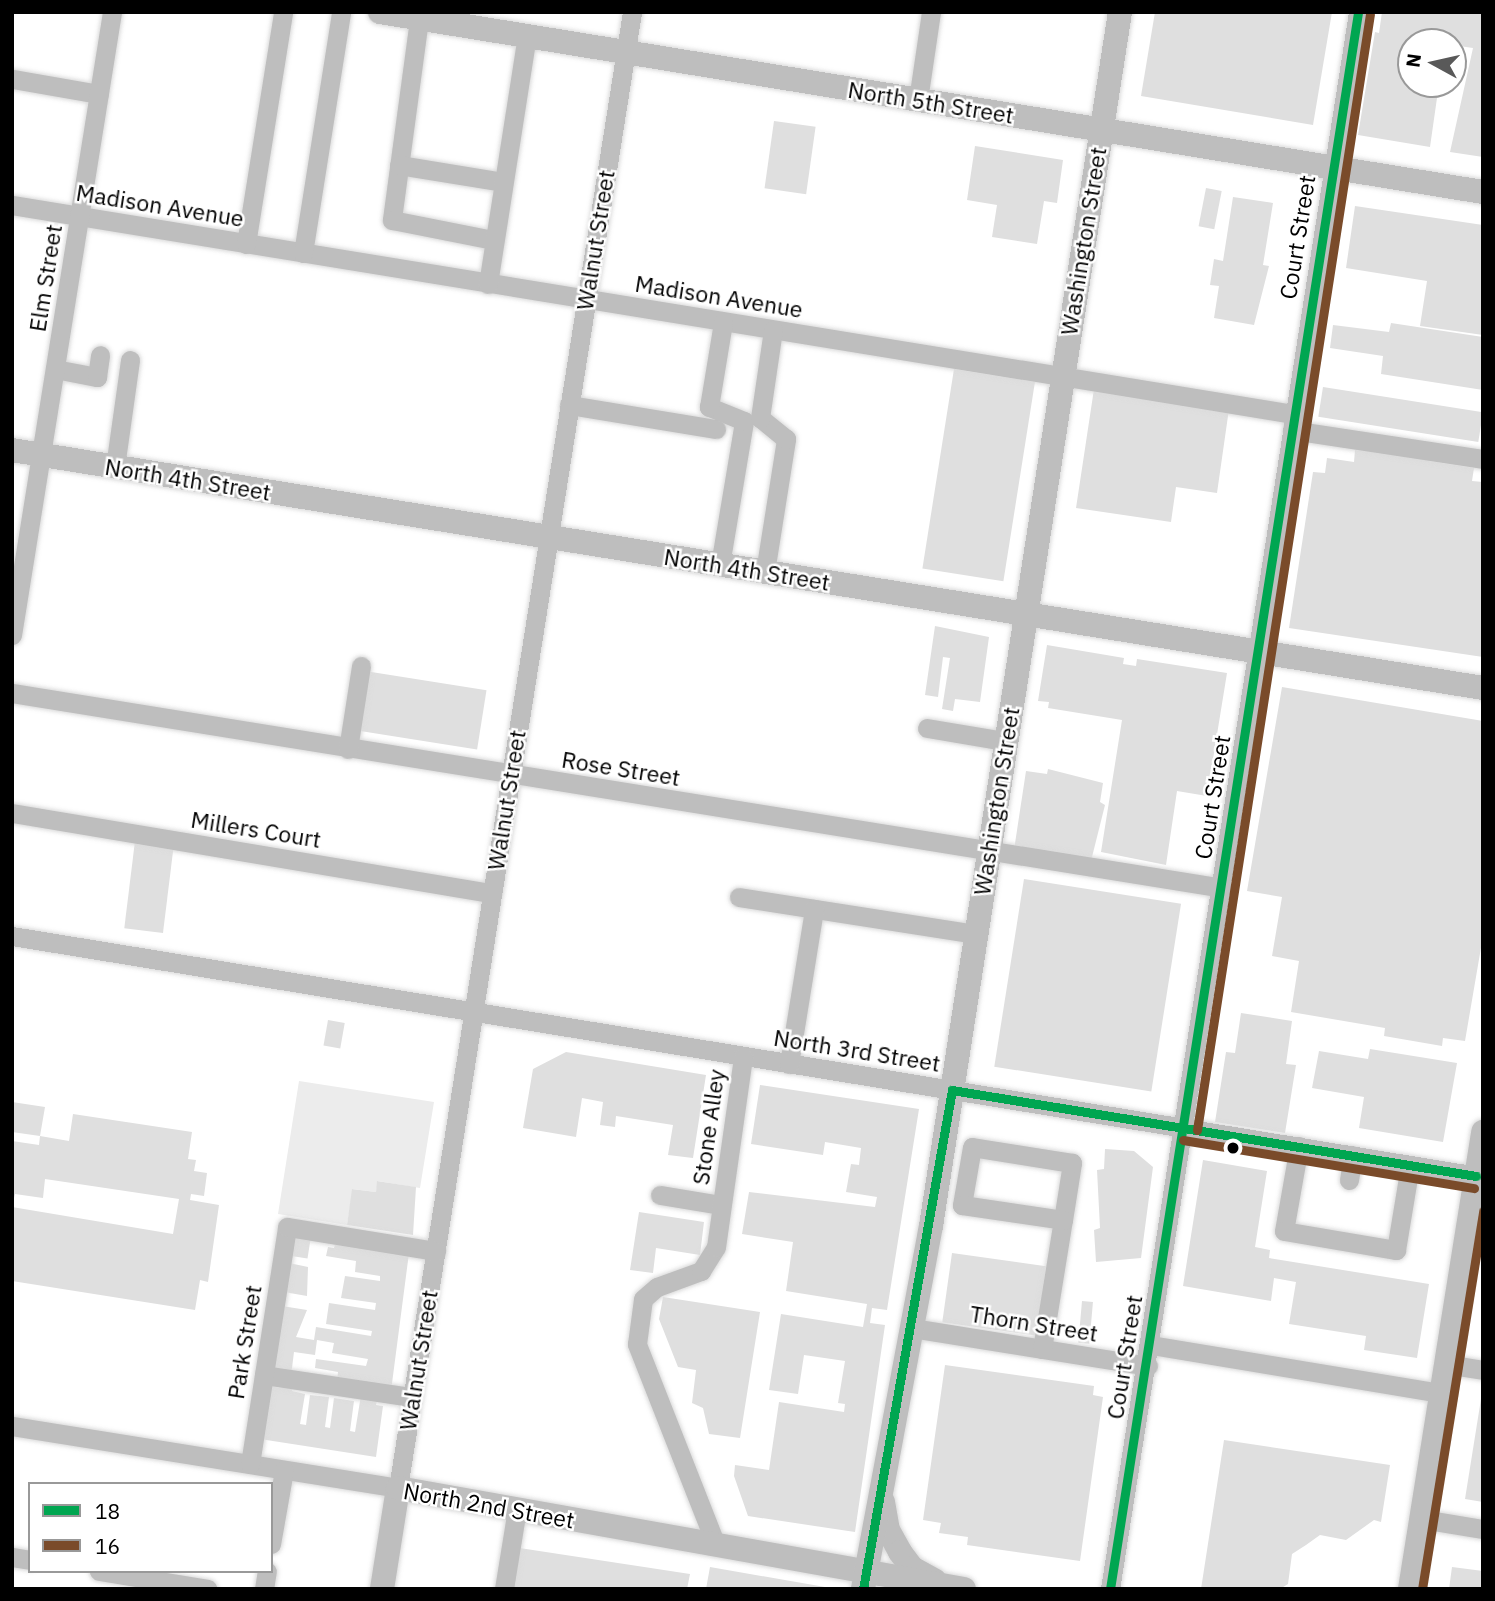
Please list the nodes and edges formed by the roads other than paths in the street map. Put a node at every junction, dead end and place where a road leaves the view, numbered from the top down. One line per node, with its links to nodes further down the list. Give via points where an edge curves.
1 (112, 12): 13 (street, Elm Street)
2 (283, 12): 23 (street)
3 (341, 12): 24 (street)
4 (380, 12): 9 (main road, North 5th Street)
5 (632, 12): 11 (street, Walnut Street)
6 (931, 12): 14 (street)
7 (1120, 12): 15 (main road, Washington Street)
8 (1358, 12): 17 (street, Court Street)
9 (420, 15): 10 (main road, North 5th Street); 16 (street)
10 (527, 36): 11 (main road, North 5th Street); 18 (street)
11 (626, 52): 14 (main road, North 5th Street); 26 (street, Walnut Street)
12 (13, 79): 13 (street)
13 (99, 94): 21 (street, Elm Street)
14 (918, 100): 15 (main road, North 5th Street)
15 (1101, 130): 17 (main road, North 5th Street); 32 (main road, Washington Street)
16 (399, 165): 18 (street); 22 (street, via 392,220)
17 (1333, 168): 19 (main road, North 5th Street); 35 (street, Court Street)
18 (503, 182): 22 (street)
19 (1483, 192)
20 (12, 205): 21 (street, Madison Avenue)
21 (80, 216): 23 (street, Madison Avenue); 31 (street, Elm Street)
22 (493, 240): 25 (street)
23 (246, 244): 24 (street, Madison Avenue)
24 (303, 253): 25 (street, Madison Avenue)
25 (488, 284): 26 (street, Madison Avenue)
26 (586, 300): 27 (street, Madison Avenue); 33 (street, Walnut Street)
27 (723, 322): 28 (street, Madison Avenue); 34 (street, via 709,407)
28 (773, 330): 32 (street, Madison Avenue); 34 (street)
29 (100, 355): 31 (street, via 97,377)
30 (130, 360): 40 (street)
31 (55, 369): 38 (street, Elm Street)
32 (1061, 376): 35 (street, Madison Avenue); 45 (main road, Washington Street)
33 (569, 405): 36 (street); 41 (street, Walnut Street)
34 (752, 419): 42 (street); 44 (street, via 786,439)
35 (1293, 422): 39 (street, Madison Avenue); 47 (street, Court Street)
36 (716, 429)
37 (12, 450): 38 (main road, North 4th Street)
38 (41, 455): 40 (main road, North 4th Street); 43 (street, Elm Street)
39 (1483, 459)
40 (115, 467): 41 (main road, North 4th Street)
41 (547, 537): 42 (main road, North 4th Street); 54 (street, Walnut Street)
42 (720, 565): 44 (main road, North 4th Street)
43 (17, 571): 46 (street, Elm Street)
44 (765, 572): 45 (main road, North 4th Street)
45 (1025, 613): 47 (main road, North 4th Street); 52 (main road, Washington Street)
46 (12, 635)
47 (1258, 651): 49 (main road, North 4th Street); 57 (street, Court Street)
48 (361, 666): 53 (street)
49 (1483, 688)
50 (12, 694): 53 (street, Rose Street)
51 (927, 728): 52 (street)
52 (1006, 741): 56 (main road, Washington Street)
53 (348, 749): 54 (street, Rose Street)
54 (510, 775): 56 (street, Rose Street); 58 (street, Walnut Street)
55 (12, 813): 58 (street, Millers Court)
56 (988, 852): 57 (street, Rose Street); 61 (main road, Washington Street)
57 (1222, 888): 67 (street, Court Street)
58 (492, 893): 63 (street, Walnut Street)
59 (738, 897): 60 (street)
60 (814, 909): 61 (street); 65 (street)
61 (975, 934): 66 (main road, Washington Street)
62 (12, 936): 63 (street, North 3rd Street)
63 (473, 1012): 64 (street, North 3rd Street); 79 (street, Walnut Street)
64 (743, 1057): 65 (street, North 3rd Street); 76 (street, Stone Alley)
65 (789, 1063): 66 (street, North 3rd Street)
66 (952, 1090): 67 (street, North 3rd Street); 75 (main road, Washington Street)
67 (1185, 1128): 69 (street, North 3rd Street); 81 (street, Court Street)
68 (1483, 1132): 72 (main road)
69 (1299, 1146): 70 (street, North 3rd Street); 71 (street, via 1284,1231 1396,1250)
70 (1353, 1155): 71 (street, North 3rd Street); 73 (street)
71 (1410, 1165): 72 (street, North 3rd Street)
72 (1479, 1176): 83 (main road)
73 (1349, 1180)
74 (660, 1195): 76 (street)
75 (934, 1202): 77 (street); 80 (main road, Washington Street)
76 (721, 1205): 98 (street, Stone Alley, via 710,1261 701,1270 657,1287 643,1299 637,1344)
77 (962, 1205): 78 (street); 78 (street, via 972,1147 1072,1163)
78 (1063, 1220): 82 (street)
79 (436, 1251): 86 (street, Park Street, via 287,1227); 88 (street, Walnut Street)
80 (912, 1328): 82 (street, Thorn Street); 91 (main road, Washington Street)
81 (1151, 1345): 84 (street, Court Street); 87 (street)
82 (1042, 1349): 84 (street, Thorn Street)
83 (1446, 1364): 85 (street); 87 (main road)
84 (1148, 1366): 106 (street, Court Street)
85 (1483, 1370)
86 (264, 1375): 88 (street); 90 (street, Park Street)
87 (1441, 1393): 95 (main road)
88 (412, 1396): 93 (street, Walnut Street)
89 (12, 1426): 90 (street, North 2nd Street)
90 (250, 1464): 92 (street, North 2nd Street)
91 (884, 1464): 100 (main road, Washington Street); 101 (main road, via 883,1508 888,1530 912,1567)
92 (284, 1470): 93 (street, North 2nd Street); 97 (street)
93 (398, 1488): 94 (main road, North 2nd Street); 103 (main road, Walnut Street)
94 (517, 1510): 98 (main road, North 2nd Street); 104 (street)
95 (1422, 1519): 96 (street); 107 (main road)
96 (1483, 1528)
97 (273, 1533)
98 (716, 1545): 100 (main road, North 2nd Street)
99 (111, 1573): 102 (street)
100 (864, 1580): 101 (main road, North 2nd Street)
101 (955, 1587): 105 (main road)
102 (208, 1589)
103 (382, 1589)
104 (504, 1589)
105 (918, 1589)
106 (1110, 1589)
107 (1410, 1589)

